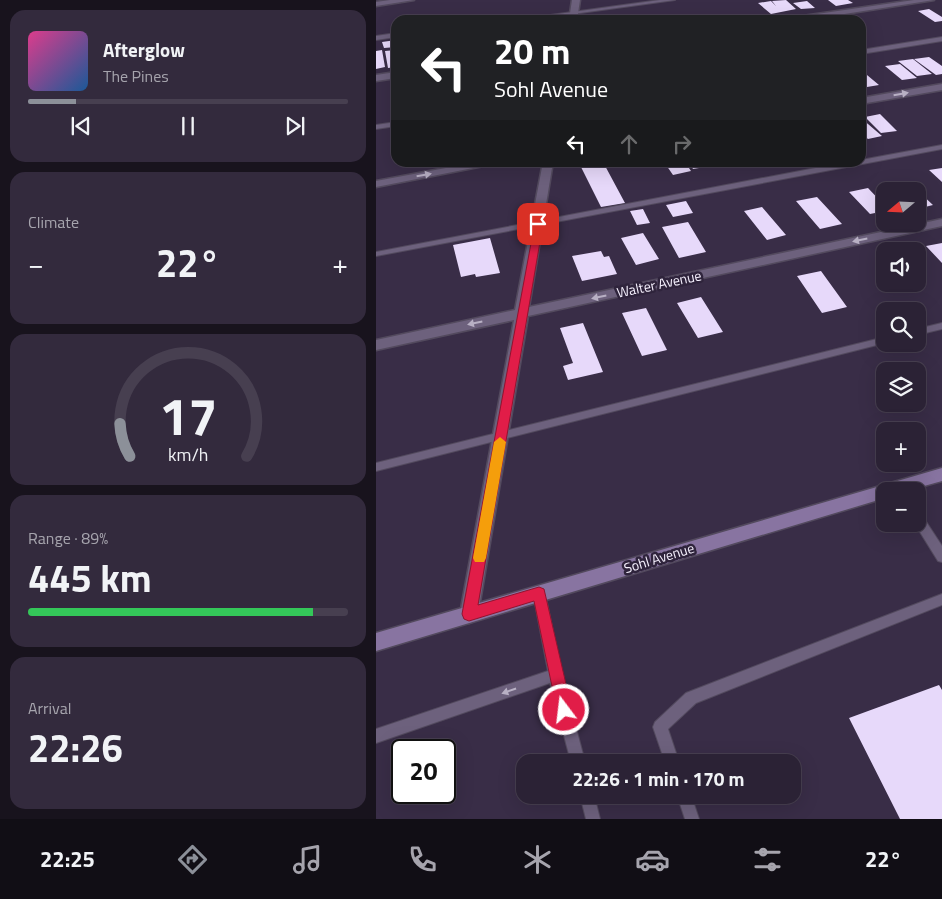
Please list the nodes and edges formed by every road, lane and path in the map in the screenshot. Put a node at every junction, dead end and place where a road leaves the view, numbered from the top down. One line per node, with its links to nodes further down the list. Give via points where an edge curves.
1 (410, 0): 5 (street)
2 (576, 0): 6 (street)
3 (672, 0): 7 (lane)
4 (930, 0): 8 (street)
5 (376, 4)
6 (573, 15)
7 (579, 15)
8 (824, 15)
9 (391, 36): 10 (lane)
10 (376, 38)
11 (942, 39): 12 (lane)
12 (866, 51)
13 (391, 76): 14 (street)
14 (376, 78)
15 (942, 87): 16 (street, one-way to 15)
16 (866, 100)
17 (391, 125): 18 (lane)
18 (376, 127)
19 (942, 147): 20 (lane)
20 (866, 161)
21 (471, 167): 24 (street, one-way to 21)
22 (547, 167): 26 (street)
23 (835, 167): 26 (lane)
24 (376, 184)
25 (942, 222): 28 (street, Walter Avenue, one-way to 28)
26 (538, 224): 27 (lane); 28 (street)
27 (376, 254)
28 (523, 313): 32 (street, Walter Avenue, one-way to 32); 33 (street)
29 (942, 326): 30 (lane)
30 (926, 330)
31 (876, 342): 33 (lane)
32 (376, 345)
33 (501, 436): 34 (lane); 42 (street)
34 (376, 467)
35 (942, 474): 36 (street, Sohl Avenue)
36 (920, 482)
37 (876, 496): 40 (street, Sohl Avenue)
38 (926, 531): 39 (lane)
39 (942, 557)
40 (539, 593): 42 (street, Sohl Avenue); 44 (lane)
41 (942, 599): 47 (lane, via 691,698 660,727)
42 (469, 614): 43 (street, Sohl Avenue)
43 (376, 642)
44 (555, 675): 45 (lane, one-way to 45); 46 (lane)
45 (376, 736)
46 (576, 754)
47 (669, 754)
48 (589, 804): 50 (lane)
49 (687, 804): 51 (lane)
50 (593, 819)
51 (692, 819)

